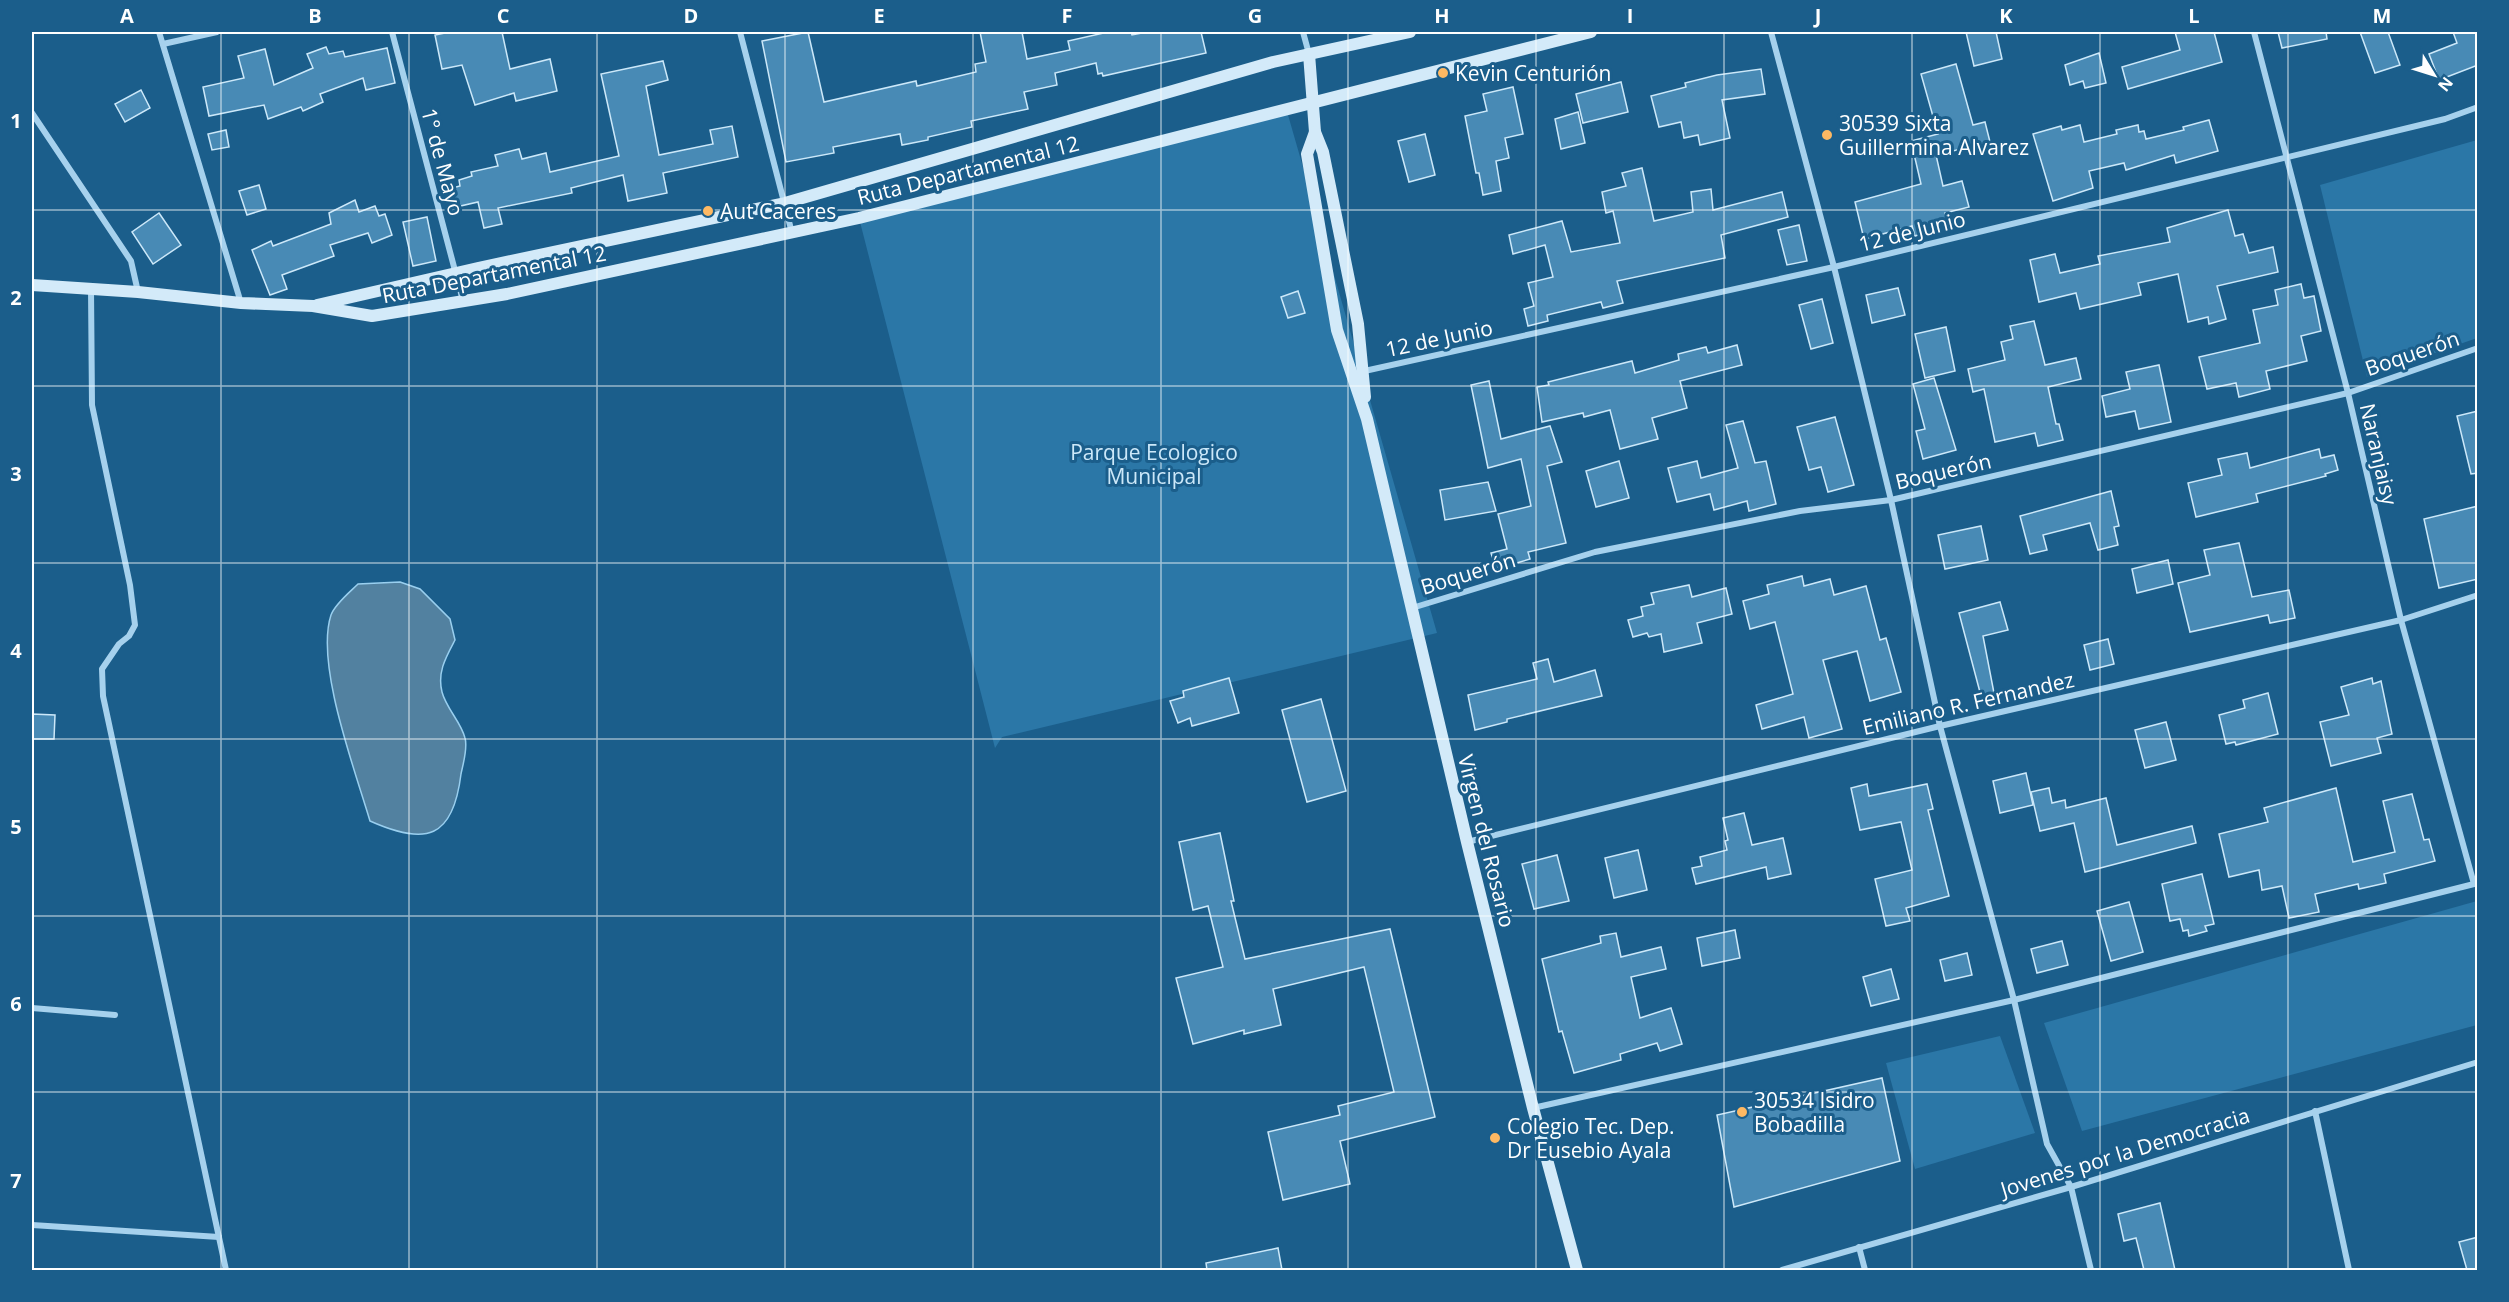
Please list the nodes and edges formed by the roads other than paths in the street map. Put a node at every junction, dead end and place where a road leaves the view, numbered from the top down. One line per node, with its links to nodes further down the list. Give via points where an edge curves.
1 (159, 32): 10 (street)
2 (217, 32): 10 (street)
3 (392, 32): 20 (street, 1° de Mayo)
4 (740, 32): 17 (street)
5 (1303, 32): 11 (street)
6 (1410, 32): 11 (main road, Ruta Departamental 12)
7 (1591, 32): 12 (main road, Ruta Departamental 12)
8 (1771, 32): 19 (street)
9 (2254, 32): 16 (street, Naranjaisy)
10 (164, 44): 25 (street)
11 (1309, 54): 12 (main road); 17 (main road, Ruta Departamental 12)
12 (1314, 101): 15 (main road); 18 (main road, Ruta Departamental 12)
13 (2478, 107): 16 (street, 12 de Junio, via 2445,119)
14 (32, 113): 23 (street, via 131,261)
15 (1315, 132): 28 (main road, via 1323,152 1356,312); 28 (main road, via 1307,154 1336,330)
16 (2285, 157): 19 (street, 12 de Junio); 29 (street, Naranjaisy)
17 (785, 203): 18 (street); 20 (main road, Ruta Departamental 12)
18 (792, 234): 24 (main road, Ruta Departamental 12)
19 (1833, 267): 28 (street, 12 de Junio); 30 (street)
20 (456, 273): 24 (street, 1° de Mayo); 26 (main road, Ruta Departamental 12)
21 (32, 285): 22 (main road, Ruta Departamental 12)
22 (91, 289): 23 (main road, Ruta Departamental 12); 45 (street, via 92,405 135,625 102,669 103,696)
23 (138, 292): 25 (main road, Ruta Departamental 12)
24 (463, 301): 26 (main road, Ruta Departamental 12, via 372,316)
25 (241, 303): 26 (main road, Ruta Departamental 12)
26 (313, 306)
27 (2478, 348): 29 (street, Boquerón)
28 (1357, 372): 32 (main road, Virgen del Rosario)
29 (2348, 393): 30 (street, Boquerón); 33 (street, Naranjaisy)
30 (1891, 500): 32 (street, Boquerón, via 1800,511 1595,552); 34 (street)
31 (2478, 595): 33 (street, Emiliano R. Fernandez)
32 (1412, 608): 35 (main road, Virgen del Rosario)
33 (2401, 620): 34 (street, Emiliano R. Fernandez); 36 (street, Naranjaisy)
34 (1940, 726): 35 (street, Emiliano R. Fernandez); 37 (street)
35 (1467, 842): 41 (main road, Virgen del Rosario)
36 (2476, 883): 37 (street)
37 (2014, 1000): 41 (street); 43 (street, via 2047,1144)
38 (32, 1008): 39 (street)
39 (116, 1015)
40 (2478, 1062): 42 (street, Jovenes por la Democracia)
41 (1533, 1108): 48 (main road, Virgen del Rosario)
42 (2315, 1111): 43 (street, Jovenes por la Democracia); 52 (street)
43 (2071, 1187): 46 (street, Jovenes por la Democracia); 51 (street)
44 (32, 1225): 45 (street)
45 (219, 1237): 47 (street)
46 (1859, 1247): 49 (street, Jovenes por la Democracia); 50 (street)
47 (226, 1270)
48 (1576, 1270)
49 (1782, 1270)
50 (1864, 1270)
51 (2091, 1270)
52 (2349, 1270)

